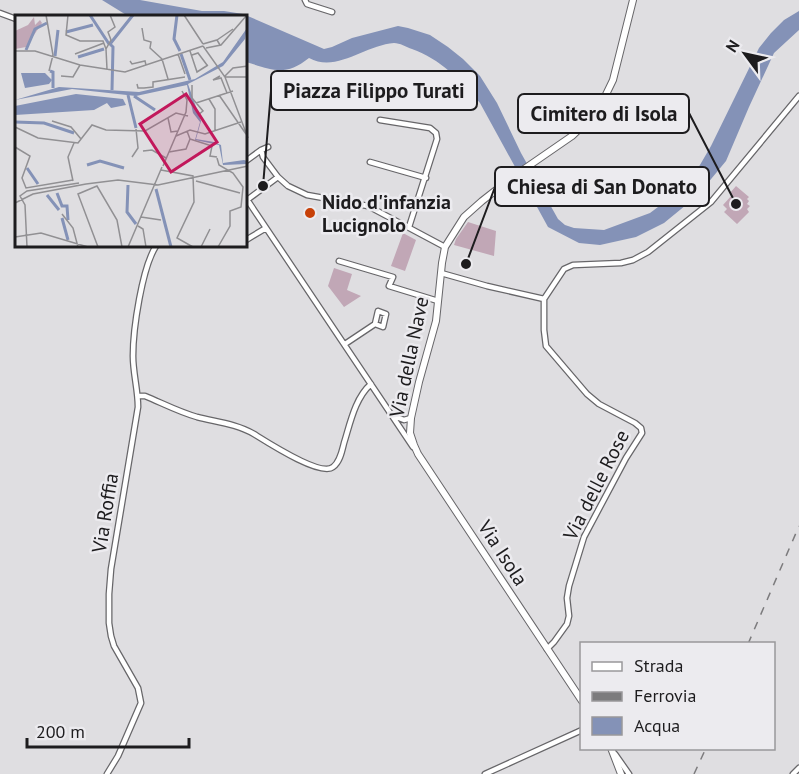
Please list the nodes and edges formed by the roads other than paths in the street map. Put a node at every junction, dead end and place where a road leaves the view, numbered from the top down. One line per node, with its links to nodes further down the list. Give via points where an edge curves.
1 (305, 0): 3 (street)
2 (633, 0): 19 (street, Via della Nave, via 613,80 598,111 572,136 482,201 464,217)
3 (333, 12)
4 (0, 13): 5 (street)
5 (15, 19)
6 (799, 96): 23 (street, via 711,202 691,219 633,260 564,268)
7 (380, 120): 13 (street, via 430,128 436,133 438,139)
8 (268, 147): 9 (street)
9 (261, 150): 10 (street); 12 (street)
10 (248, 160)
11 (370, 162): 13 (street)
12 (278, 177): 14 (street); 16 (street, via 305,194 368,206)
13 (426, 178): 16 (street)
14 (248, 198)
15 (248, 201): 17 (street, Via Isola)
16 (409, 227): 19 (street)
17 (266, 228): 18 (street); 26 (street, Via Isola)
18 (248, 239)
19 (445, 247): 22 (street, Via della Nave)
20 (155, 248): 28 (street, Via Roffia, via 139,303 133,354)
21 (339, 261): 24 (street, via 393,277 389,286)
22 (441, 273): 23 (street); 24 (street, Via della Nave)
23 (544, 299): 33 (street, Via delle Rose, via 546,346 587,394 635,423 642,433 584,537 569,586 567,624)
24 (438, 301): 30 (street, Via della Nave)
25 (375, 324): 26 (street)
26 (345, 344): 27 (street, Via Isola)
27 (371, 384): 28 (street, via 360,397 339,458 327,470 285,453 239,426); 29 (street, Via Isola)
28 (138, 396): 39 (street, Via Roffia, via 111,569 109,623 114,646 136,683 141,703)
29 (392, 415): 30 (street); 31 (street, Via Isola)
30 (411, 421): 31 (street); 32 (street, Via della Nave)
31 (397, 423): 32 (street, Via Isola)
32 (418, 454): 33 (street, Via Isola)
33 (547, 649): 34 (street, Via Isola)
34 (580, 698)
35 (580, 731): 40 (street)
36 (613, 750): 41 (street)
37 (613, 750): 42 (street)
38 (799, 768): 43 (street)
39 (107, 774)
40 (485, 774)
41 (621, 774)
42 (629, 774)
43 (793, 774)

